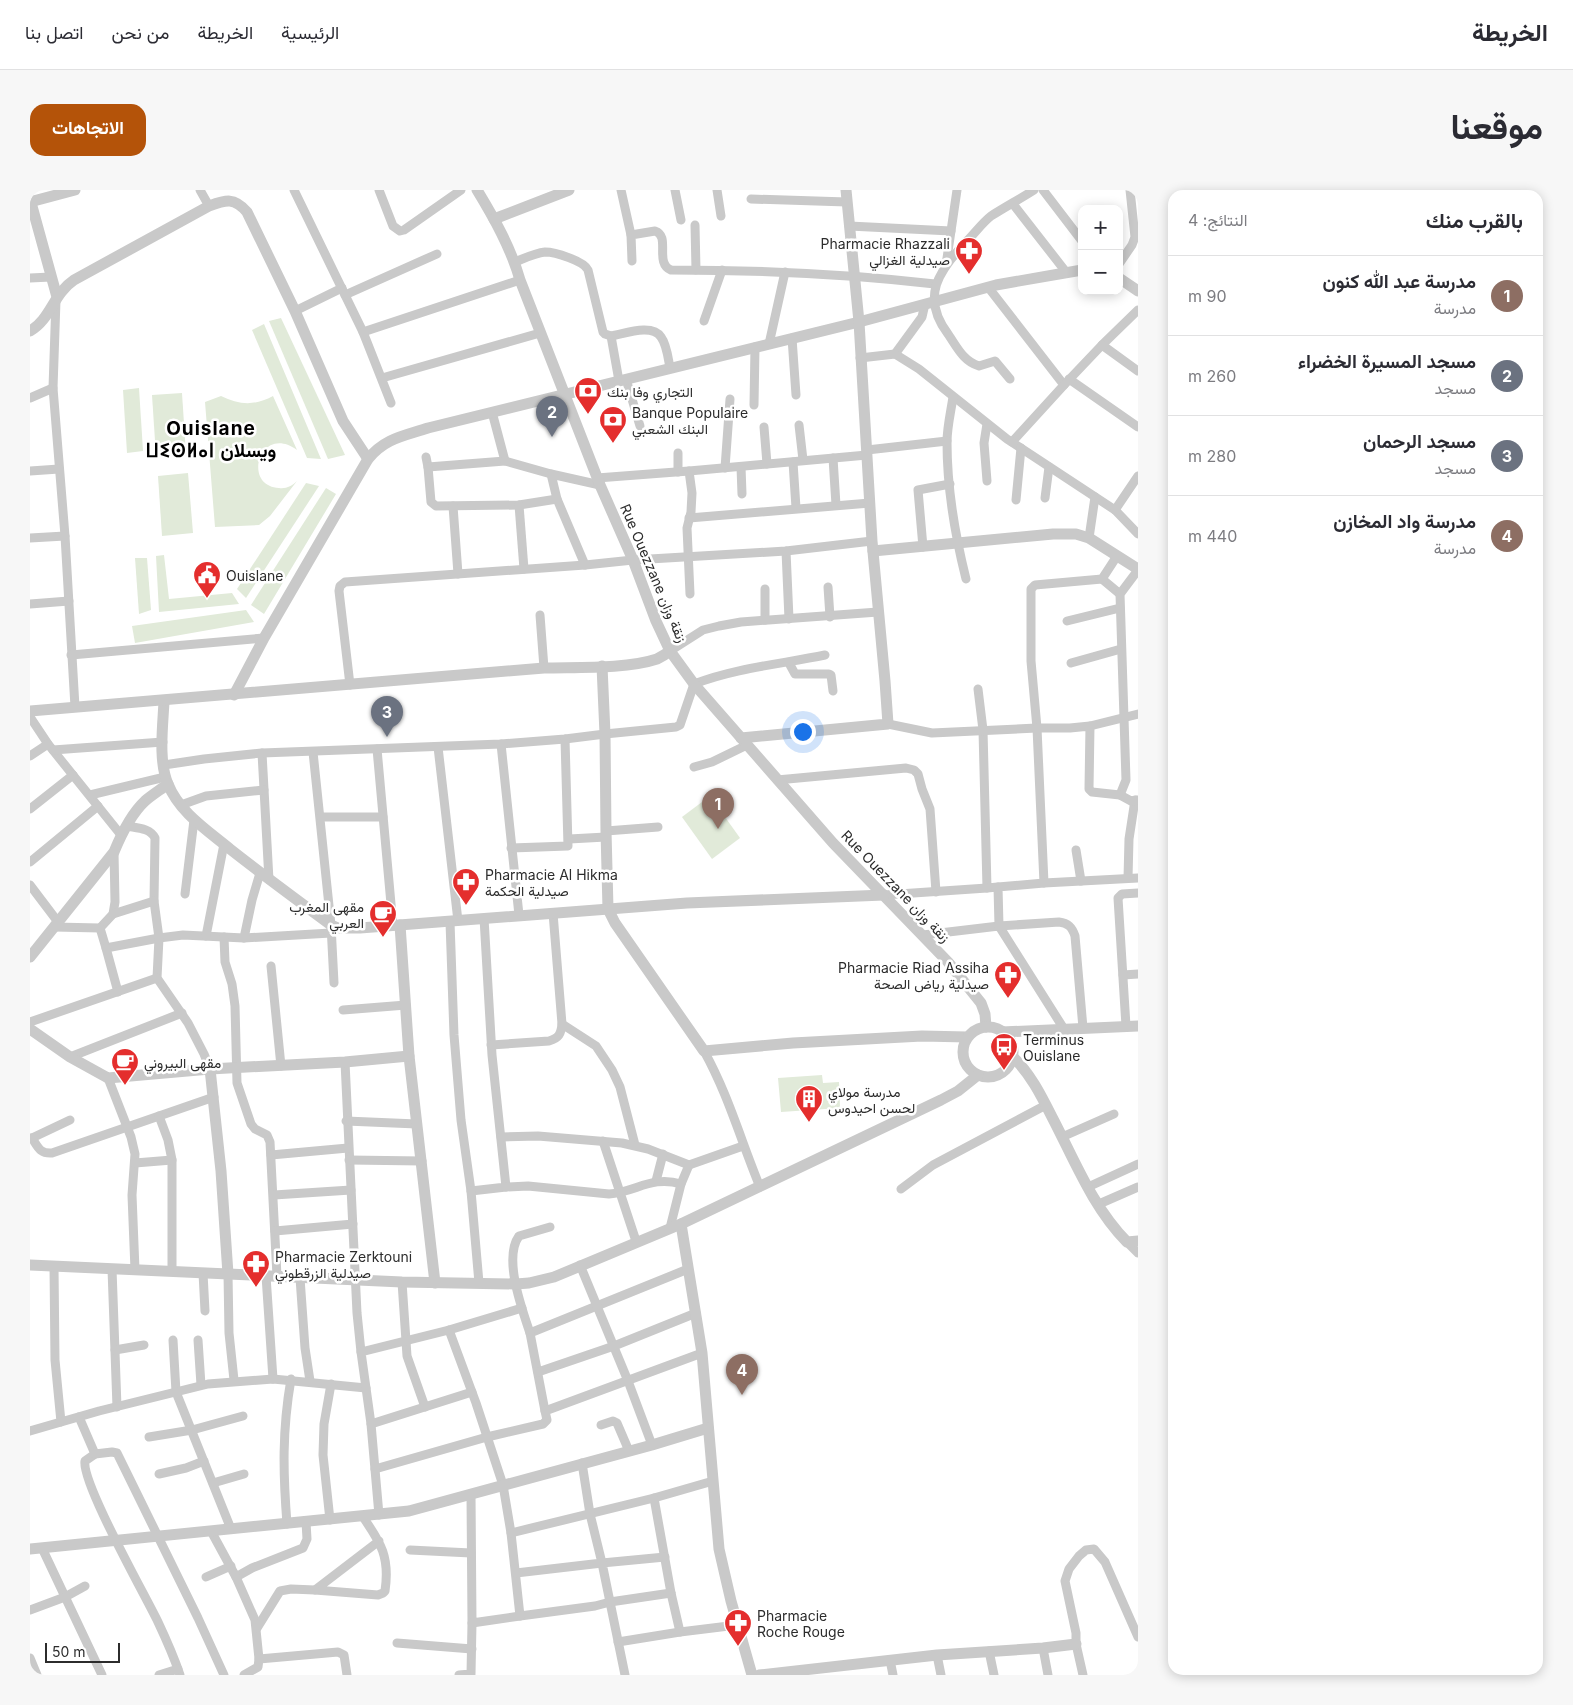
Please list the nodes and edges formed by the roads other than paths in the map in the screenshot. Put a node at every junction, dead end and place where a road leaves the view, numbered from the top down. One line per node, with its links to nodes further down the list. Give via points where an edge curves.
1 (75, 190): 17 (street)
2 (200, 190): 19 (street)
3 (294, 190): 46 (street)
4 (379, 190): 5 (street, via 393,226 400,231)
5 (461, 190)
6 (477, 190): 21 (street, Rue Ouezzane زنقة وزان)
7 (569, 190): 21 (street)
8 (621, 190): 27 (street)
9 (675, 190): 22 (street)
10 (717, 190): 20 (street)
11 (957, 190): 25 (street)
12 (1034, 190): 18 (street)
13 (1043, 190): 26 (street)
14 (1130, 190): 29 (street, via 1135,237)
15 (846, 196): 16 (street); 24 (street)
16 (751, 199)
17 (30, 201): 39 (street)
18 (1013, 204): 32 (street, via 990,217); 37 (street)
19 (209, 206): 47 (street, via 74,280); 50 (street, via 234,201 247,212)
20 (721, 216)
21 (494, 219): 30 (street, Rue Ouezzane زنقة وزان)
22 (681, 220)
23 (695, 225): 33 (street)
24 (848, 226): 25 (street); 38 (street)
25 (951, 231): 32 (street)
26 (1078, 234)
27 (631, 235): 31 (street); 33 (street, via 658,231 662,235 666,268)
28 (437, 254): 46 (street)
29 (1123, 258)
30 (515, 262): 41 (street, Rue Ouezzane زنقة وزان); 56 (street, via 545,252 584,264 603,332)
31 (632, 262)
32 (946, 265): 43 (street)
33 (696, 270): 34 (street)
34 (722, 270): 36 (street); 51 (street)
35 (1078, 270): 37 (street)
36 (785, 272): 38 (street); 58 (street)
37 (1066, 272): 44 (street)
38 (855, 276): 43 (street); 52 (street)
39 (51, 277): 40 (street); 47 (street)
40 (30, 278)
41 (520, 280): 54 (street); 55 (street, Rue Ouezzane زنقة وزان)
42 (1123, 281): 45 (street)
43 (935, 284): 48 (street)
44 (988, 287): 48 (street); 68 (street)
45 (1138, 291)
46 (343, 292): 50 (street); 54 (street)
47 (56, 297): 53 (street, via 45,318); 69 (street)
48 (929, 303): 52 (street); 61 (street); 66 (street, via 965,360 979,366 994,361)
49 (1138, 310): 59 (street)
50 (295, 311): 90 (street, via 343,421)
51 (704, 321)
52 (859, 322): 57 (street); 62 (street)
53 (30, 331)
54 (363, 332): 65 (street)
55 (540, 332): 65 (street); 70 (street, Rue Ouezzane زنقة وزان)
56 (611, 336): 63 (street, via 653,330 662,337); 67 (street)
57 (792, 338): 58 (street); 71 (street)
58 (769, 344): 60 (street)
59 (1102, 345): 64 (street); 68 (street)
60 (755, 347): 63 (street); 76 (street)
61 (895, 354): 62 (street); 72 (street)
62 (860, 358): 86 (street)
63 (670, 368): 67 (street)
64 (1138, 371)
65 (382, 378): 75 (street)
66 (1010, 379)
67 (623, 380): 70 (street); 80 (street)
68 (1066, 382): 82 (street); 84 (street)
69 (53, 388): 73 (street); 98 (street)
70 (564, 394): 77 (street); 104 (street, Rue Ouezzane زنقة وزان)
71 (796, 395)
72 (953, 397): 78 (street); 83 (street)
73 (30, 398)
74 (730, 399): 97 (street)
75 (391, 403)
76 (754, 405)
77 (492, 412): 90 (street, via 389,440); 92 (street)
78 (987, 424): 84 (street); 105 (street, via 984,443)
79 (799, 425): 91 (street)
80 (640, 426)
81 (764, 427): 93 (street)
82 (1138, 427)
83 (947, 441): 86 (street); 106 (street)
84 (1012, 442): 85 (street)
85 (1021, 448): 96 (street); 111 (street)
86 (867, 452): 89 (street); 112 (street)
87 (678, 453): 101 (street)
88 (426, 457): 94 (street)
89 (833, 458): 91 (street); 114 (street)
90 (368, 459): 149 (street)
91 (798, 461): 93 (street); 116 (street)
92 (505, 462): 94 (street); 102 (street)
93 (767, 464): 95 (street)
94 (428, 467): 115 (street, via 431,502 436,506)
95 (740, 467): 97 (street); 107 (street)
96 (1050, 467): 108 (street); 109 (street)
97 (725, 468): 100 (street)
98 (59, 469): 99 (street); 120 (street)
99 (30, 471)
100 (689, 471): 101 (street); 118 (street, via 692,493)
101 (678, 472): 104 (street)
102 (551, 474): 104 (street); 110 (street)
103 (1138, 476): 117 (street)
104 (598, 481): 129 (street, Rue Ouezzane زنقة وزان)
105 (987, 481)
106 (950, 484): 123 (street); 125 (street, via 918,490)
107 (742, 494)
108 (1095, 497): 117 (street); 122 (street)
109 (1045, 498)
110 (557, 499): 113 (street); 130 (street)
111 (1016, 500)
112 (870, 503): 114 (street); 124 (street)
113 (519, 505): 115 (street); 131 (street)
114 (836, 505): 116 (street)
115 (453, 506): 133 (street)
116 (796, 508): 118 (street)
117 (1114, 510): 119 (street)
118 (689, 518): 128 (street)
119 (1138, 534)
120 (65, 536): 121 (street); 140 (street)
121 (30, 538)
122 (1089, 538): 123 (street, via 1076,534 1053,534); 127 (street)
123 (957, 544): 125 (street); 134 (street)
124 (872, 546): 125 (street); 126 (street); 143 (street)
125 (923, 547)
126 (786, 551): 128 (street); 146 (street)
127 (1117, 556): 132 (street); 135 (street)
128 (688, 557): 129 (street); 138 (street)
129 (633, 560): 130 (street); 151 (street, Rue Ouezzane زنقة وزان)
130 (585, 565): 131 (street)
131 (524, 569): 133 (street)
132 (1138, 570): 139 (street)
133 (458, 574): 159 (street, via 345,582 340,586)
134 (966, 579)
135 (1102, 579): 139 (street); 171 (street, via 1035,585 1031,589 1031,661)
136 (828, 587): 145 (street)
137 (765, 589): 147 (street)
138 (690, 594)
139 (1120, 594): 142 (street)
140 (69, 601): 141 (street); 152 (street)
141 (30, 604)
142 (1120, 608): 148 (street); 150 (street)
143 (878, 612): 145 (street); 169 (street)
144 (540, 614): 157 (street)
145 (830, 617): 146 (street)
146 (789, 619): 147 (street)
147 (766, 620): 151 (street, via 703,630)
148 (1067, 621)
149 (264, 638): 152 (street); 162 (street)
150 (1121, 649): 155 (street); 167 (street)
151 (670, 651): 156 (street, via 657,659); 158 (street, Rue Ouezzane زنقة وزان)
152 (71, 655): 164 (street)
153 (825, 655): 154 (street)
154 (789, 663): 158 (street, via 727,673); 161 (street, via 795,674 831,675)
155 (1071, 663)
156 (602, 666): 157 (street); 173 (street)
157 (544, 668): 159 (street)
158 (694, 684): 173 (street, via 679,726); 176 (street, Rue Ouezzane زنقة وزان)
159 (350, 685): 162 (street)
160 (978, 689): 172 (street)
161 (833, 691)
162 (234, 695): 163 (street)
163 (164, 701): 164 (street); 175 (street)
164 (74, 707): 165 (street)
165 (30, 711)
166 (1138, 714): 167 (street)
167 (1124, 716): 170 (street); 191 (street, via 1126,780)
168 (30, 717): 178 (street)
169 (888, 724): 172 (street, via 932,733); 176 (street)
170 (1090, 726): 171 (street); 191 (street, via 1089,789)
171 (1037, 728): 172 (street); 212 (street)
172 (983, 730): 215 (street)
173 (605, 734): 174 (street); 201 (street)
174 (565, 739): 177 (street); 202 (street)
175 (163, 742): 178 (street); 184 (street)
176 (744, 742): 185 (street, via 712,762); 187 (street, Rue Ouezzane زنقة وزان)
177 (501, 744): 179 (street); 204 (street)
178 (50, 747): 183 (street); 186 (street)
179 (438, 747): 180 (street); 226 (street)
180 (377, 750): 181 (street); 197 (street)
181 (314, 752): 182 (street); 196 (street)
182 (262, 753): 184 (street); 189 (street)
183 (30, 756)
184 (164, 765): 188 (street)
185 (694, 767)
186 (73, 775): 190 (street); 195 (street)
187 (778, 780): 216 (street, via 906,768 914,770 930,809); 219 (street, Rue Ouezzane زنقة وزان)
188 (166, 781): 190 (street); 193 (street); 200 (street, via 144,802)
189 (264, 790): 193 (street, via 206,796); 208 (street)
190 (90, 795): 194 (street)
191 (1120, 795): 192 (street)
192 (1136, 800): 209 (street, via 1129,839)
193 (181, 805): 198 (street)
194 (98, 806): 200 (street); 207 (street)
195 (30, 809)
196 (321, 817): 197 (street); 231 (street)
197 (383, 817): 228 (street)
198 (194, 820): 203 (street); 218 (street)
199 (658, 827): 201 (street)
200 (124, 831): 206 (street); 220 (street, via 146,830 155,838)
201 (606, 834): 202 (street); 221 (street)
202 (569, 839): 204 (street, via 567,847)
203 (224, 844): 208 (street); 233 (street)
204 (511, 848): 224 (street)
205 (1076, 850): 211 (street)
206 (114, 852): 223 (street); 227 (street)
207 (30, 862)
208 (265, 877): 231 (street); 236 (street, via 252,900)
209 (1128, 878): 210 (street); 211 (street)
210 (1138, 878)
211 (1081, 881): 212 (street)
212 (1044, 882): 214 (street)
213 (30, 885): 227 (street)
214 (998, 887): 215 (street); 229 (street)
215 (987, 888): 216 (street)
216 (936, 892): 219 (street)
217 (1138, 893): 241 (street, via 1122,894 1118,898)
218 (185, 894)
219 (884, 895): 221 (street); 232 (street, Rue Ouezzane زنقة وزان)
220 (154, 901): 223 (street); 235 (street)
221 (608, 909): 222 (street); 259 (street)
222 (553, 913): 224 (street); 249 (street)
223 (113, 914): 230 (street)
224 (519, 916): 225 (street)
225 (484, 918): 226 (street); 258 (street)
226 (454, 921): 228 (street); 300 (street, via 454,1035)
227 (56, 925): 230 (street); 238 (street)
228 (397, 925): 231 (street); 245 (street)
229 (999, 926): 232 (street); 253 (street, via 1064,922 1070,927 1075,936); 255 (street)
230 (100, 928): 237 (street)
231 (331, 929): 236 (street); 243 (street)
232 (923, 935): 252 (street, Rue Ouezzane زنقة وزان, via 981,1003 986,1014)
233 (206, 936): 234 (street); 235 (street)
234 (224, 937): 236 (street); 265 (street, via 225,962 235,1006)
235 (159, 938): 237 (street); 242 (street)
236 (244, 938)
237 (106, 948): 244 (street)
238 (31, 954)
239 (271, 966): 264 (street)
240 (1138, 974): 241 (street)
241 (1123, 975): 250 (street)
242 (158, 978): 244 (street); 247 (street)
243 (334, 983)
244 (118, 992): 248 (street)
245 (406, 1005): 246 (street); 260 (street)
246 (343, 1010)
247 (182, 1013): 262 (street); 266 (street)
248 (30, 1022)
249 (562, 1024): 258 (street, via 560,1035 549,1041); 281 (street, via 596,1046 612,1070 620,1087)
250 (1126, 1026): 251 (street); 253 (street)
251 (1138, 1026)
252 (986, 1027): 256 (street); 257 (street)
253 (1084, 1028): 255 (street)
254 (30, 1029): 262 (street)
255 (1064, 1029): 256 (street)
256 (1002, 1032): 261 (street, via 1012,1045)
257 (967, 1037): 259 (street, via 922,1036); 267 (street, via 963,1047 964,1058)
258 (491, 1046): 277 (street)
259 (704, 1051): 282 (street, via 714,1068)
260 (409, 1056): 263 (street); 275 (street)
261 (1012, 1056): 267 (street, via 1004,1071 988,1077); 270 (street, via 1027,1072)
262 (70, 1057): 268 (street)
263 (345, 1062): 264 (street); 274 (street)
264 (281, 1066): 265 (street)
265 (236, 1068): 266 (street); 285 (street, via 237,1083 251,1124 268,1137)
266 (210, 1069): 268 (street); 269 (street)
267 (978, 1075): 295 (street, via 941,1100)
268 (108, 1078): 276 (street)
269 (214, 1097): 272 (street); 320 (street)
270 (1046, 1105): 278 (street); 299 (street, via 933,1165)
271 (1114, 1114): 278 (street)
272 (159, 1116): 276 (street); 286 (street)
273 (70, 1120): 279 (street)
274 (346, 1121): 275 (street); 283 (street)
275 (417, 1124): 288 (street)
276 (128, 1128): 279 (street, via 45,1154); 289 (street)
277 (501, 1137): 280 (street); 294 (street)
278 (1062, 1137): 296 (street)
279 (31, 1138)
280 (603, 1141): 281 (street); 301 (street)
281 (635, 1145): 284 (street)
282 (743, 1146): 291 (street); 295 (street)
283 (348, 1148): 285 (street); 287 (street)
284 (663, 1154): 291 (street); 292 (street)
285 (271, 1155): 302 (street)
286 (172, 1160): 289 (street); 318 (street)
287 (349, 1160): 288 (street); 298 (street)
288 (422, 1162): 325 (street)
289 (135, 1163): 317 (street, via 132,1195)
290 (1138, 1164): 296 (street)
291 (689, 1166): 293 (street)
292 (656, 1181): 293 (street); 301 (street)
293 (681, 1184): 307 (street)
294 (506, 1187): 300 (street); 301 (street)
295 (760, 1187): 305 (street)
296 (1088, 1187): 303 (street)
297 (1138, 1187): 303 (street)
298 (350, 1190): 302 (street); 304 (street)
299 (901, 1190)
300 (471, 1191): 326 (street)
301 (619, 1193): 309 (street)
302 (274, 1195): 308 (street)
303 (1098, 1204): 310 (street, via 1108,1220)
304 (353, 1224): 308 (street); 323 (street)
305 (680, 1224): 307 (street); 316 (street)
306 (550, 1226): 327 (street, via 519,1236 516,1240 513,1252)
307 (670, 1228): 309 (street)
308 (276, 1230): 321 (street)
309 (636, 1241): 313 (street)
310 (1133, 1241): 311 (street)
311 (1138, 1253)
312 (30, 1265): 314 (street)
313 (580, 1265): 327 (street, via 541,1281); 328 (street)
314 (54, 1266): 315 (street); 358 (street, via 55,1360)
315 (112, 1269): 317 (street); 339 (street)
316 (688, 1269): 328 (street); 331 (street)
317 (135, 1270): 318 (street)
318 (172, 1272): 319 (street)
319 (203, 1273): 320 (street); 330 (street)
320 (228, 1274): 321 (street); 344 (street)
321 (271, 1276): 322 (street); 343 (street)
322 (300, 1278): 323 (street); 346 (street)
323 (355, 1280): 324 (street); 340 (street)
324 (402, 1282): 325 (street); 336 (street)
325 (436, 1283): 326 (street)
326 (479, 1283): 327 (street)
327 (516, 1284): 329 (street)
328 (598, 1306): 333 (street); 338 (street)
329 (522, 1308): 332 (street); 333 (street)
330 (205, 1311)
331 (696, 1313): 338 (street); 341 (street)
332 (449, 1330): 336 (street); 352 (street)
333 (530, 1333): 342 (street)
334 (173, 1340): 351 (street)
335 (198, 1340): 349 (street)
336 (405, 1341): 340 (street); 354 (street)
337 (144, 1345): 339 (street)
338 (614, 1346): 342 (street); 347 (street)
339 (115, 1350): 353 (street)
340 (361, 1352): 350 (street)
341 (702, 1353): 347 (street); 361 (street)
342 (538, 1372): 355 (street)
343 (273, 1379): 344 (street); 345 (street)
344 (234, 1380): 349 (street)
345 (291, 1380): 346 (street); 384 (street, via 284,1429)
346 (310, 1381): 348 (street)
347 (628, 1381): 355 (street); 366 (street)
348 (331, 1384): 350 (street); 382 (street, via 323,1455)
349 (202, 1385): 351 (street)
350 (366, 1388): 359 (street)
351 (176, 1392): 353 (street); 362 (street)
352 (472, 1392): 354 (street); 365 (street)
353 (117, 1407): 357 (street)
354 (425, 1407): 359 (street)
355 (545, 1411): 365 (street, via 547,1420 543,1424)
356 (243, 1416): 362 (street)
357 (79, 1417): 358 (street); 368 (street)
358 (61, 1422): 363 (street)
359 (371, 1424): 371 (street)
360 (601, 1425): 367 (street, via 611,1421 617,1423)
361 (708, 1428): 366 (street); 374 (street)
362 (192, 1430): 364 (street); 369 (street)
363 (30, 1431)
364 (150, 1437)
365 (487, 1437): 371 (street); 376 (street)
366 (652, 1445): 367 (street)
367 (629, 1451): 370 (street)
368 (95, 1454): 388 (street, via 117,1453); 389 (street, via 84,1465)
369 (204, 1461): 372 (street); 375 (street)
370 (582, 1464): 376 (street); 379 (street)
371 (376, 1469): 380 (street)
372 (159, 1474)
373 (244, 1474): 375 (street)
374 (713, 1481): 378 (street); 409 (street, via 719,1549)
375 (213, 1483): 385 (street)
376 (503, 1485): 377 (street); 387 (street)
377 (472, 1494): 380 (street, via 427,1507); 394 (street)
378 (654, 1498): 379 (street); 395 (street)
379 (590, 1514): 387 (street); 396 (street)
380 (379, 1515): 381 (street)
381 (362, 1517): 382 (street); 390 (street)
382 (330, 1520): 383 (street)
383 (306, 1522): 384 (street); 400 (street, via 307,1539 303,1548)
384 (287, 1524): 385 (street)
385 (231, 1529): 386 (street)
386 (211, 1531): 388 (street); 397 (street)
387 (511, 1533): 398 (street)
388 (158, 1536): 389 (street); 429 (street)
389 (115, 1540): 391 (street); 424 (street, via 159,1623)
390 (379, 1541): 402 (street); 402 (street, via 385,1565 383,1594)
391 (42, 1548): 392 (street); 404 (street)
392 (30, 1549)
393 (410, 1550): 394 (street)
394 (471, 1553): 408 (street)
395 (665, 1557): 396 (street); 403 (street)
396 (602, 1563): 398 (street); 405 (street)
397 (230, 1566): 399 (street); 400 (street)
398 (516, 1573): 407 (street)
399 (206, 1577)
400 (236, 1577): 410 (street)
401 (85, 1586): 404 (street)
402 (315, 1590): 410 (street, via 291,1588 280,1591)
403 (670, 1593): 405 (street); 411 (street)
404 (65, 1597): 406 (street); 427 (street)
405 (610, 1602): 407 (street); 413 (street)
406 (30, 1610)
407 (520, 1616): 408 (street)
408 (472, 1623): 417 (street)
409 (737, 1625): 411 (street); 435 (street)
410 (257, 1628): 421 (street)
411 (680, 1632): 413 (street)
412 (1138, 1637): 415 (street, via 1105,1562 1094,1549 1090,1549 1075,1560 1065,1581)
413 (618, 1642): 434 (street)
414 (397, 1643): 417 (street)
415 (1076, 1644): 416 (street); 441 (street)
416 (1043, 1648): 418 (street); 440 (street)
417 (472, 1649): 433 (street)
418 (989, 1651): 419 (street); 439 (street)
419 (937, 1655): 422 (street); 438 (street)
420 (30, 1658): 426 (street)
421 (259, 1659): 430 (street, via 258,1667); 431 (street, via 340,1653 345,1658)
422 (890, 1660): 423 (street); 437 (street)
423 (830, 1671): 425 (street)
424 (179, 1672): 428 (street)
425 (790, 1673): 436 (street)
426 (37, 1675)
427 (102, 1675)
428 (158, 1675)
429 (224, 1675)
430 (244, 1675)
431 (347, 1675)
432 (459, 1675): 433 (street)
433 (471, 1675)
434 (624, 1675)
435 (752, 1675)
436 (759, 1675)
437 (893, 1675)
438 (941, 1675)
439 (994, 1675)
440 (1048, 1675)
441 (1083, 1675)

